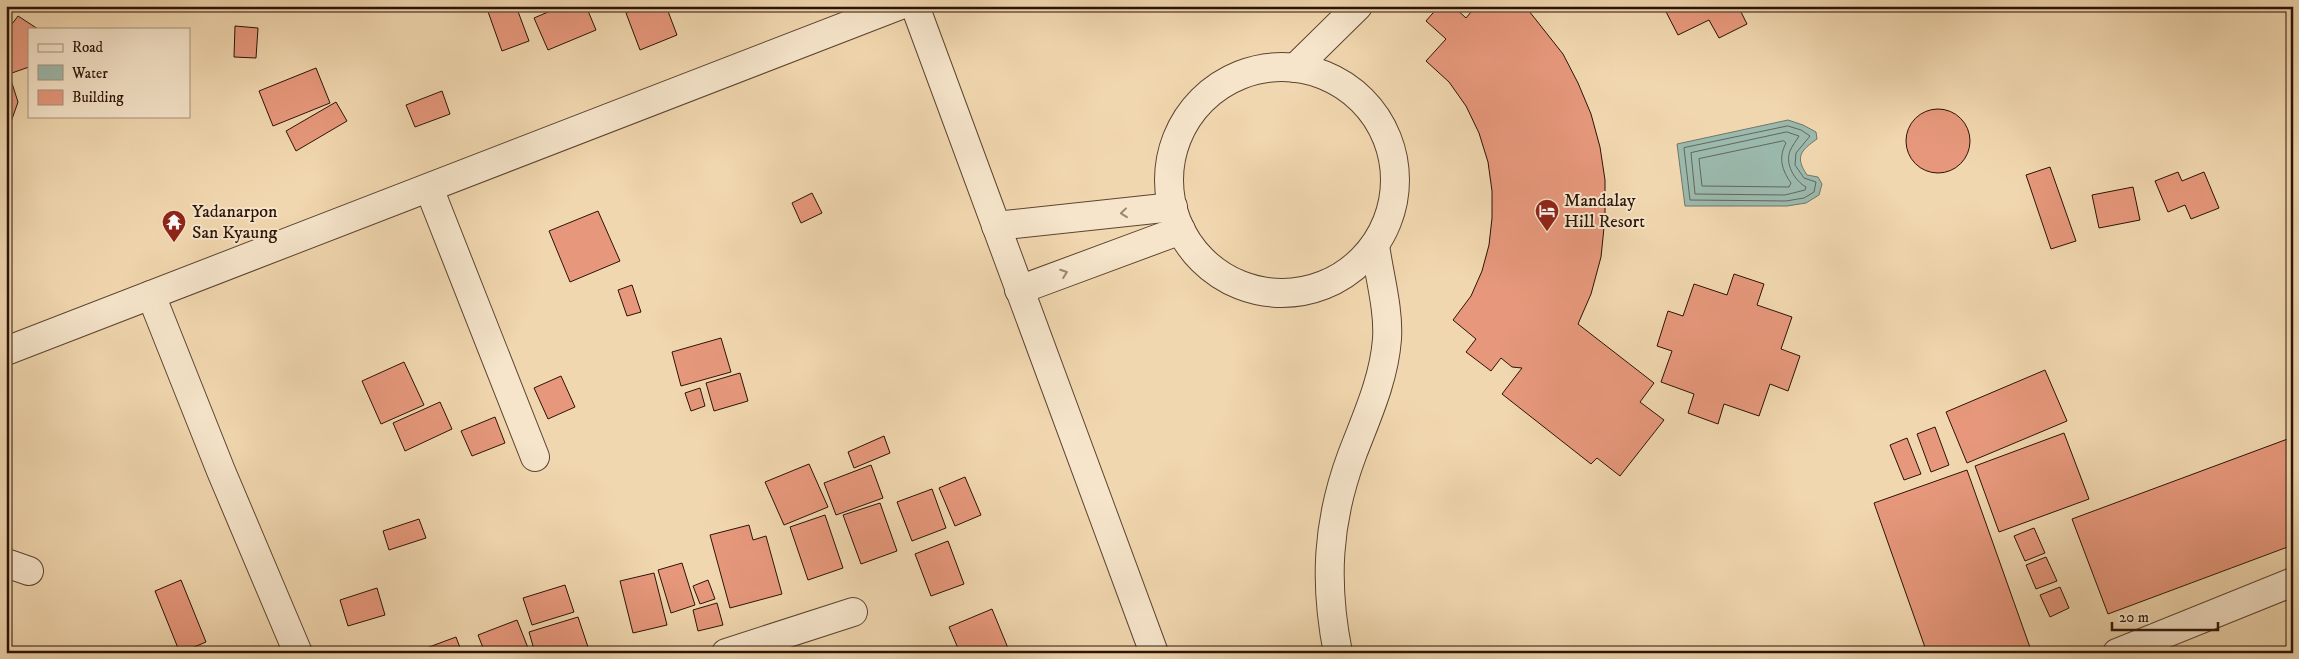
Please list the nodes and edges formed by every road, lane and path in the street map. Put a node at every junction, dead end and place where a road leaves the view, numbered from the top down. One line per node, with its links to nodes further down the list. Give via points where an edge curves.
1 (898, 6): 5 (street)
2 (915, 6): 7 (street)
3 (1358, 6): 4 (street)
4 (1295, 68): 6 (street, via 1270,68 1225,82 1205,97 1190,115 1178,136 1171,159 1170,184); 8 (street, via 1319,73 1353,93 1376,117 1388,141 1394,168 1394,194 1387,221)
5 (429, 188): 10 (street); 12 (street)
6 (1177, 219): 7 (street, one-way to 7); 8 (street, via 1194,251 1211,268 1231,281 1283,294 1310,290 1335,280 1357,265); 9 (street, one-way to 6)
7 (996, 226): 9 (street)
8 (1375, 245): 18 (street, via 1387,338 1382,372 1344,481 1332,530 1330,615)
9 (1019, 290): 17 (street)
10 (151, 295): 11 (street); 15 (street)
11 (6, 351)
12 (535, 456)
13 (2293, 582): 19 (street)
14 (853, 612): 16 (street)
15 (298, 653)
16 (726, 653)
17 (1154, 653)
18 (1338, 653)
19 (2118, 653)

